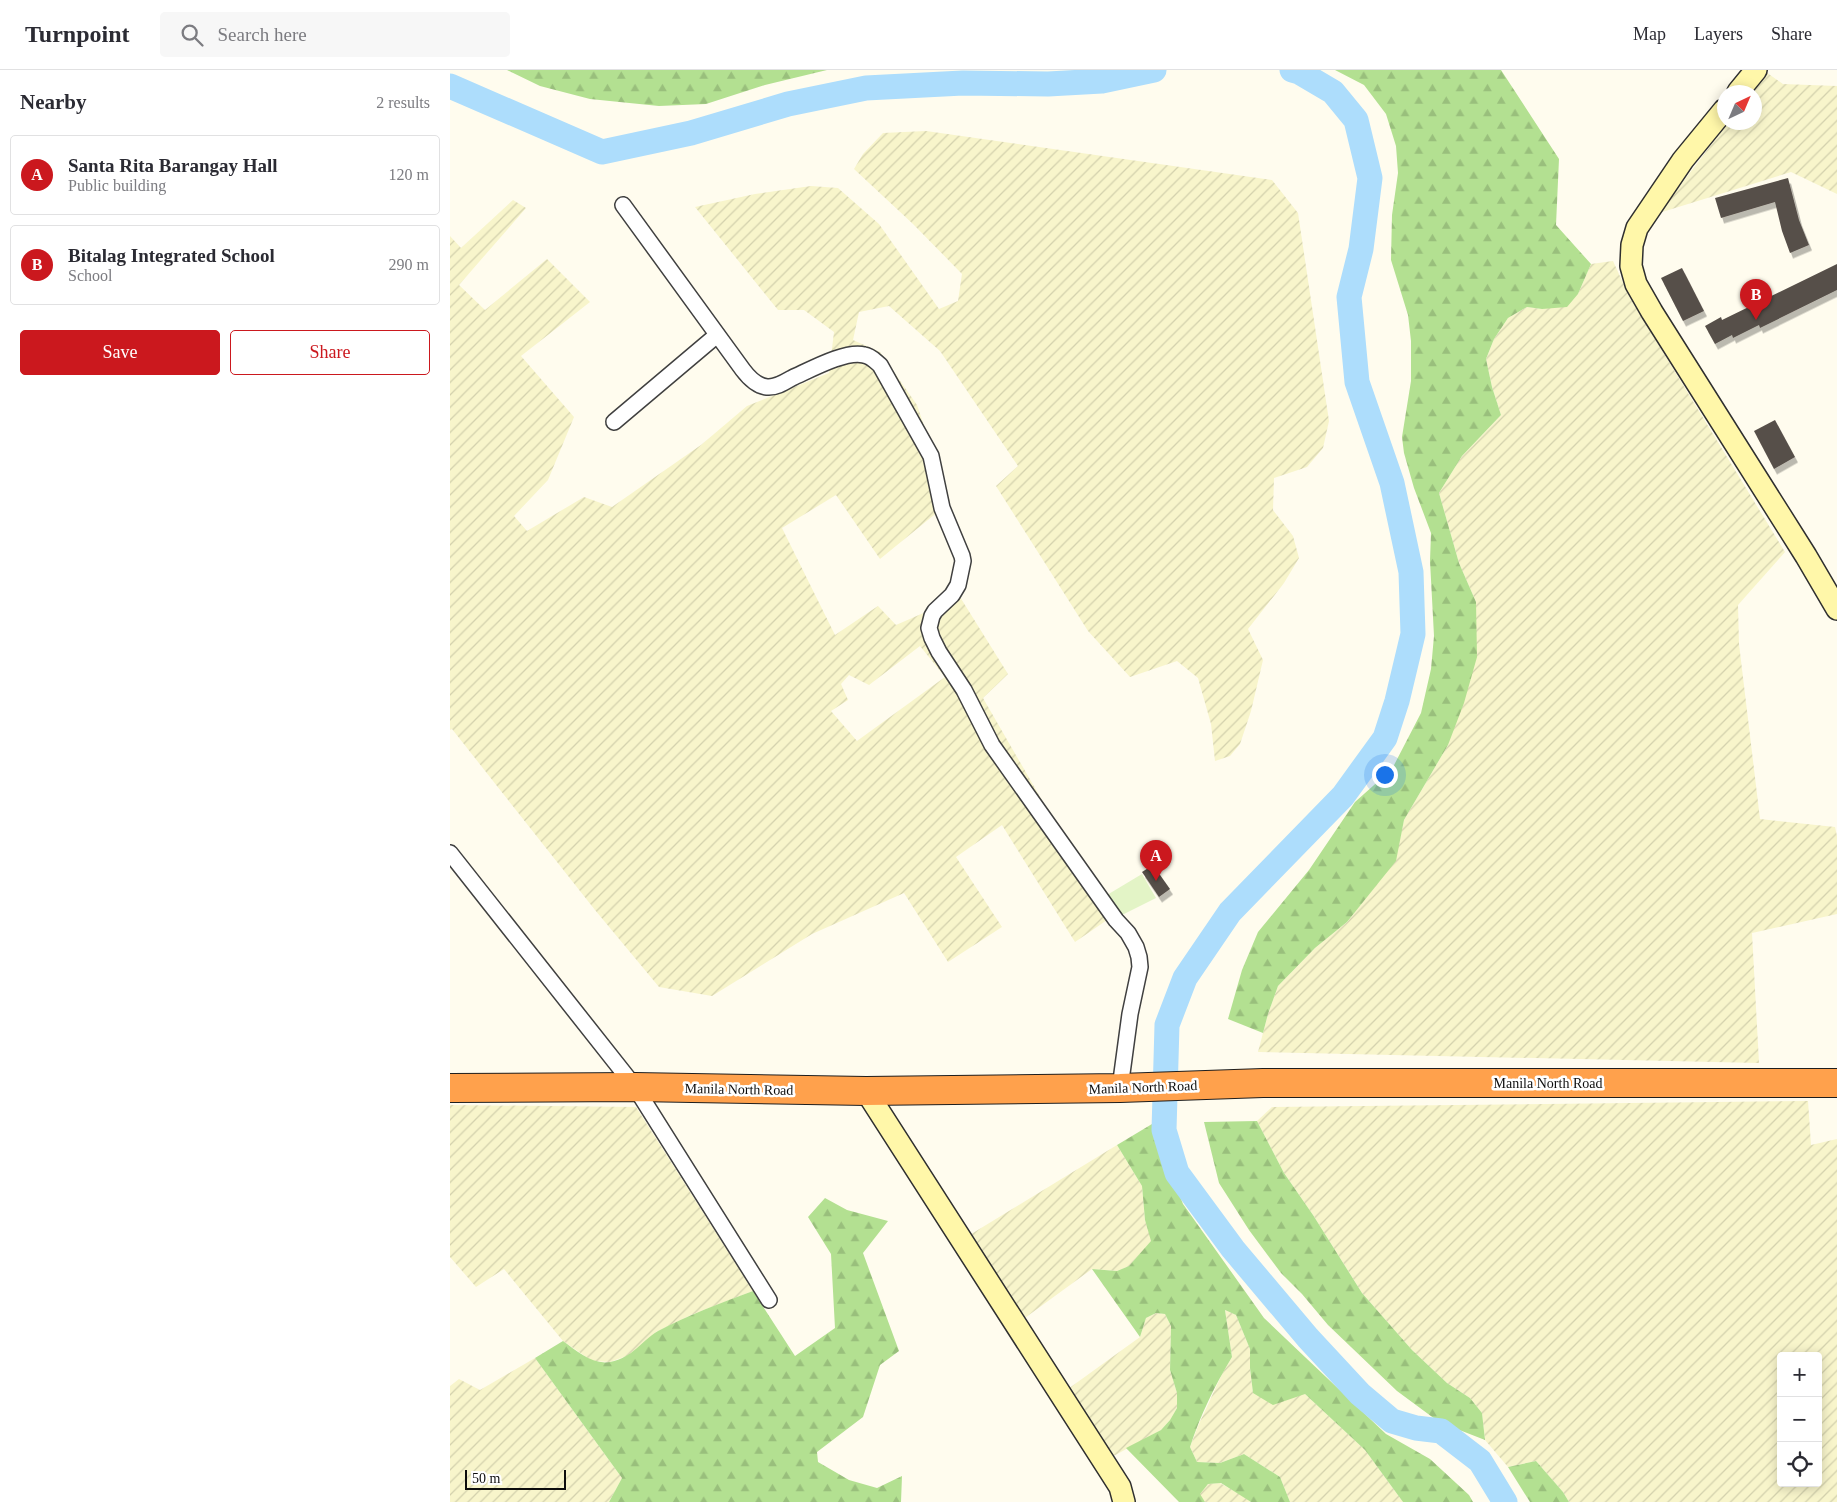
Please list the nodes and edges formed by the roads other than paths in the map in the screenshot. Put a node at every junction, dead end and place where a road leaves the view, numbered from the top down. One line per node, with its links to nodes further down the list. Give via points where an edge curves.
1 (1756, 70): 2 (street)
2 (1744, 85)
3 (1717, 119): 7 (street, via 1683,160 1637,228 1631,266 1636,284 1652,312)
4 (623, 205): 5 (street)
5 (717, 335): 6 (street); 12 (street, via 748,376 768,388 849,355 870,356 880,366 926,446 942,508 962,561 955,590 932,616 929,628 932,638 992,745 1128,933 1139,957)
6 (614, 422)
7 (1837, 609)
8 (450, 853): 10 (street)
9 (1837, 1083): 12 (highway, Manila North Road, via 1263,1083)
10 (635, 1087): 11 (highway, Manila North Road); 13 (highway, Manila North Road); 14 (street)
11 (450, 1088)
12 (1120, 1088): 13 (highway, Manila North Road)
13 (866, 1091): 15 (street, via 1114,1476)
14 (769, 1300)
15 (1124, 1502)

